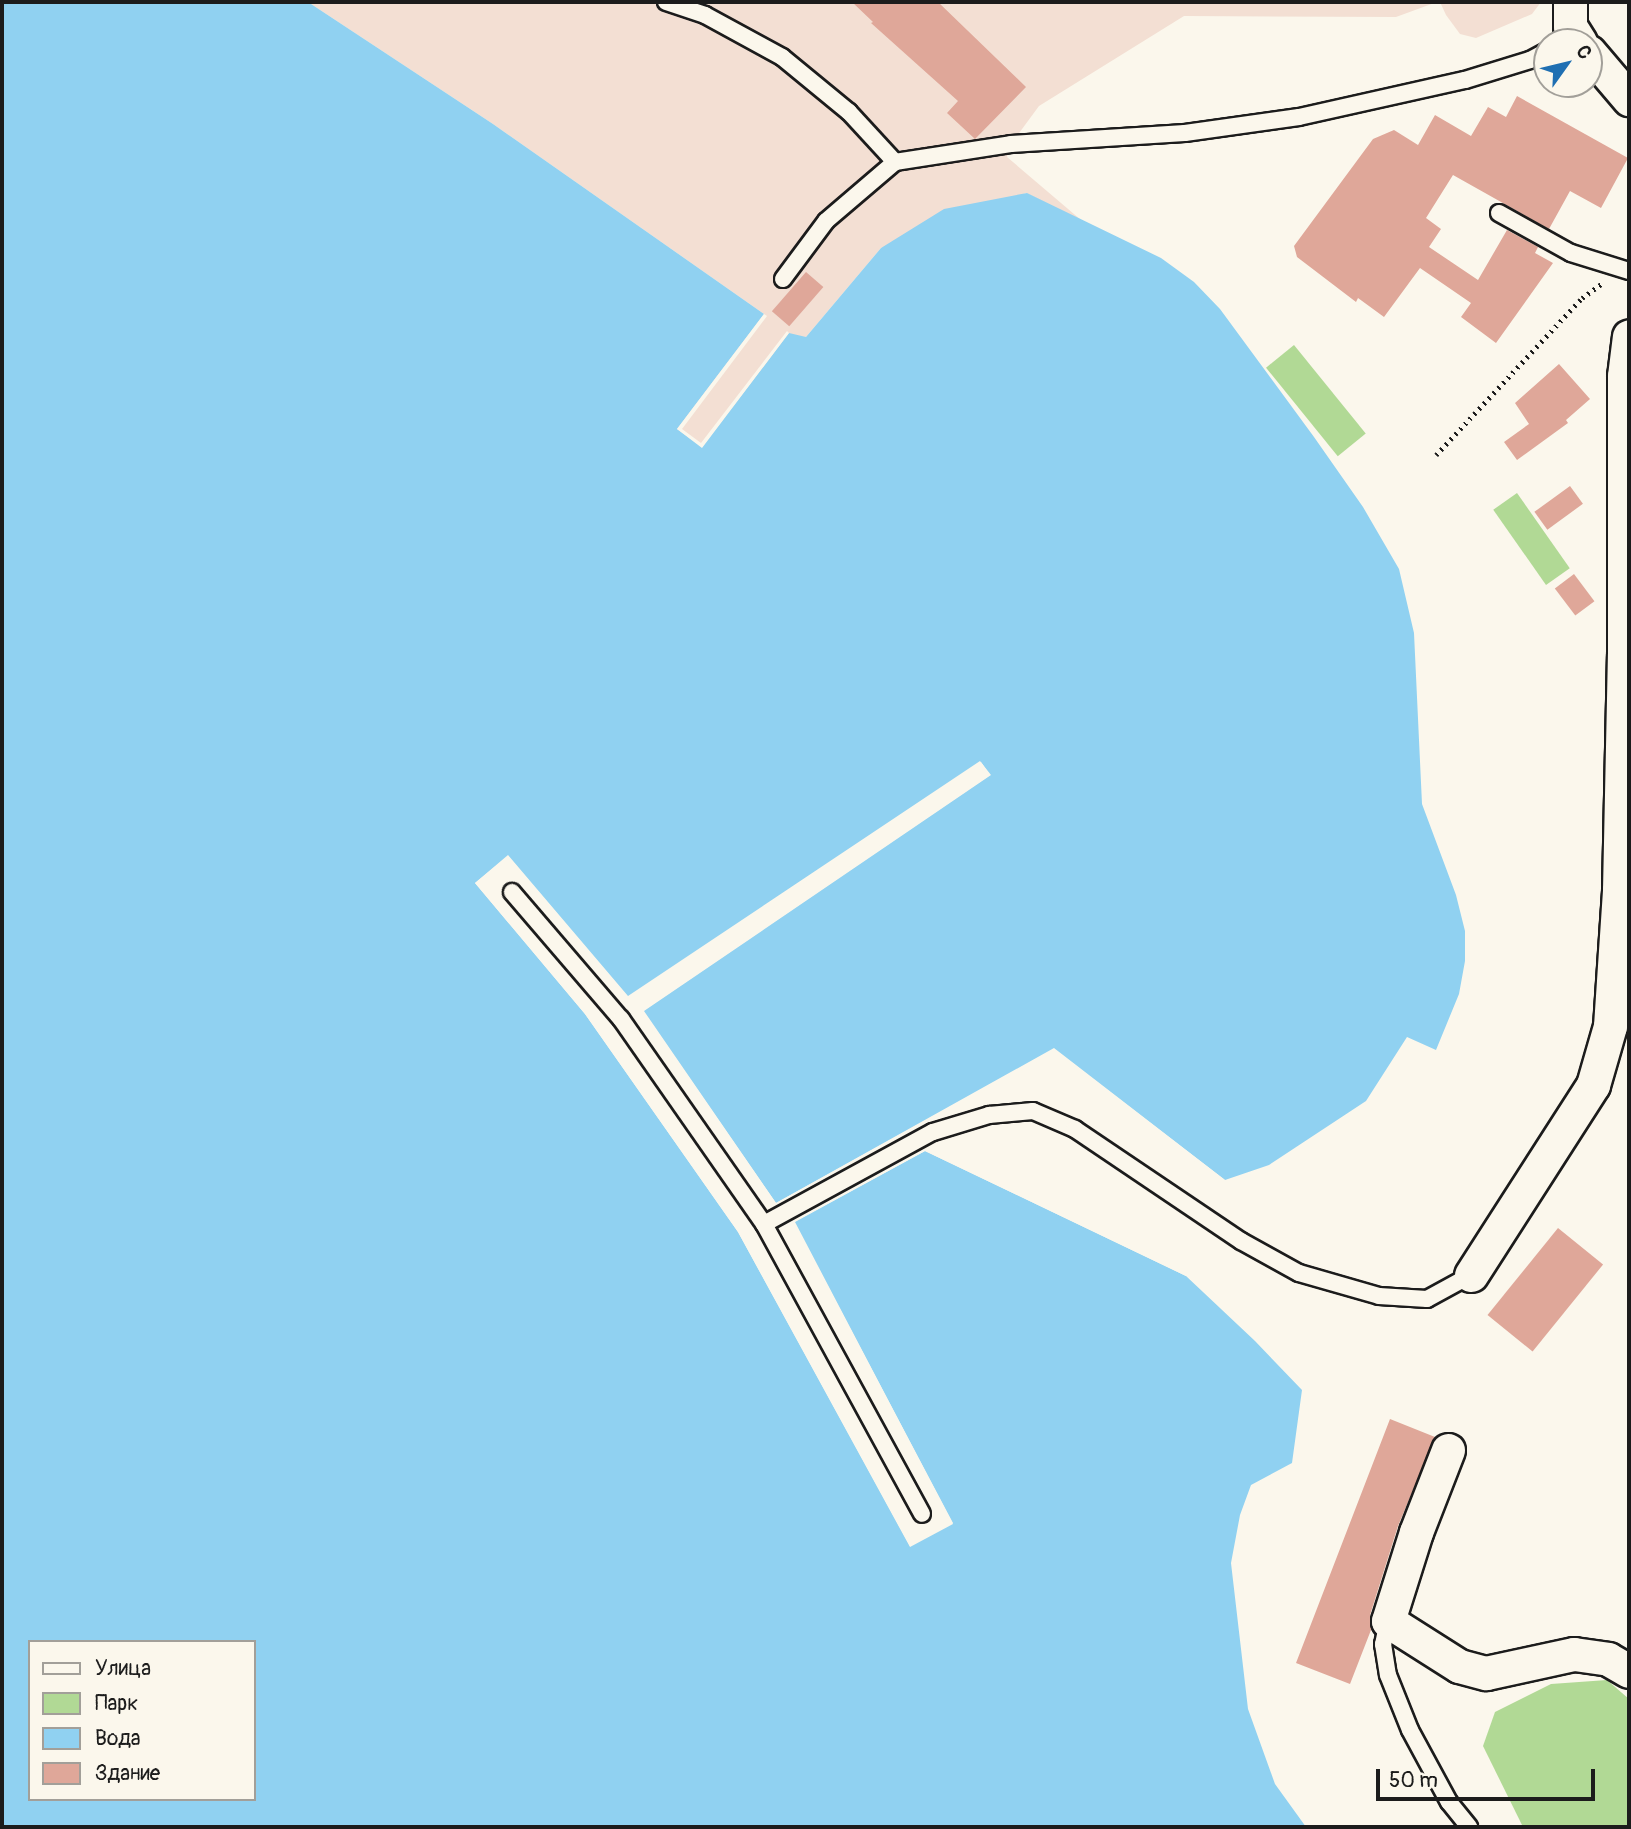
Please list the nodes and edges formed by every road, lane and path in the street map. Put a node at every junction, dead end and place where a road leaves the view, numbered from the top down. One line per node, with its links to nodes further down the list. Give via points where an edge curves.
1 (666, 2): 7 (lane, via 705,16 782,57 849,113)
2 (1570, 2): 3 (street)
3 (1571, 28)
4 (1533, 58): 7 (lane, via 1465,80 1299,117 1185,133 1012,144)
5 (1603, 70): 6 (street)
6 (1629, 99)
7 (895, 162): 10 (lane, via 826,220)
8 (1499, 214): 9 (lane, via 1572,253)
9 (1625, 270): 12 (path, via 1582,298)
10 (783, 279)
11 (1629, 337): 13 (street, via 1624,376)
12 (1436, 455)
13 (1624, 871): 16 (street, via 1610,1027 1593,1085)
14 (512, 892): 15 (lane, via 621,1019)
15 (764, 1224): 16 (lane, via 933,1132 989,1115 1033,1111 1075,1129 1241,1241 1299,1272 1379,1296 1427,1299); 18 (lane)
16 (1471, 1275)
17 (1448, 1450): 19 (street)
18 (922, 1514)
19 (1388, 1621): 20 (street, via 1459,1666 1486,1673 1574,1654 1608,1659); 21 (lane, via 1383,1644 1388,1675 1410,1730 1449,1802)
20 (1629, 1671)
21 (1469, 1827)

